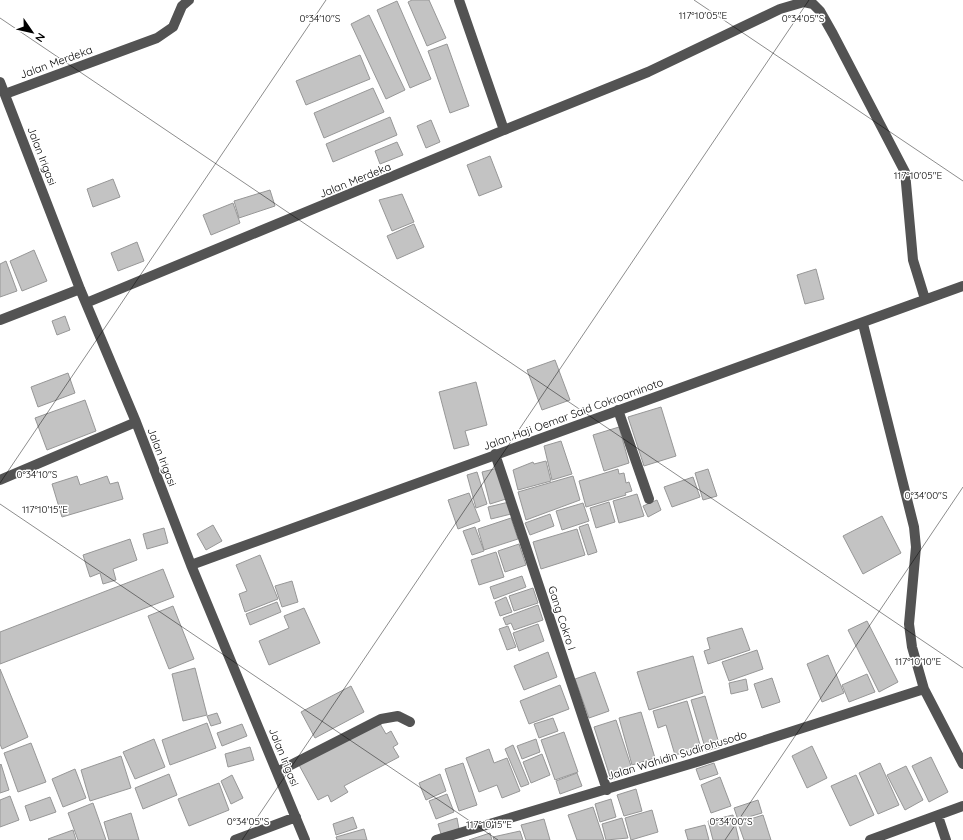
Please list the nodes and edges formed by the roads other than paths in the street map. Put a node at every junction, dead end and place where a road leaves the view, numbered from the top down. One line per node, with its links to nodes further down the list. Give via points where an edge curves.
1 (189, 0): 4 (street, Jalan Merdeka, via 182,6 173,27 156,38)
2 (459, 0): 5 (street)
3 (0, 82): 4 (street, Jalan Irigasi)
4 (5, 94): 7 (street, Jalan Irigasi)
5 (504, 130): 8 (street, Jalan Merdeka, via 648,72 780,9 804,2 813,4 833,34 905,172 913,260); 9 (street, Jalan Merdeka)
6 (963, 286): 8 (street, Jalan Haji Oemar Said Cokroaminoto)
7 (80, 290): 9 (street, Jalan Irigasi); 10 (street)
8 (925, 299): 11 (street, Jalan Haji Oemar Said Cokroaminoto)
9 (86, 303): 13 (street, Jalan Irigasi)
10 (0, 320)
11 (863, 324): 12 (street, Jalan Haji Oemar Said Cokroaminoto); 18 (street, via 914,527 916,547 909,624 912,647)
12 (618, 410): 14 (street, Jalan Haji Oemar Said Cokroaminoto); 16 (street)
13 (136, 422): 15 (street); 17 (street, Jalan Irigasi)
14 (495, 454): 17 (street, Jalan Haji Oemar Said Cokroaminoto); 22 (street, Gang Cokro I)
15 (0, 480)
16 (649, 499)
17 (191, 564): 21 (street, Jalan Irigasi)
18 (924, 689): 20 (street); 22 (street, Jalan Wahidin Sudirohusodo)
19 (410, 722): 21 (street, via 398,716 381,719)
20 (963, 764)
21 (277, 772): 25 (street, Jalan Irigasi)
22 (607, 790): 28 (street, Jalan Wahidin Sudirohusodo)
23 (962, 807): 24 (street)
24 (938, 816): 29 (street); 30 (street)
25 (296, 817): 26 (street); 27 (street, Jalan Irigasi)
26 (235, 840)
27 (305, 840)
28 (436, 840)
29 (870, 840)
30 (946, 840)

